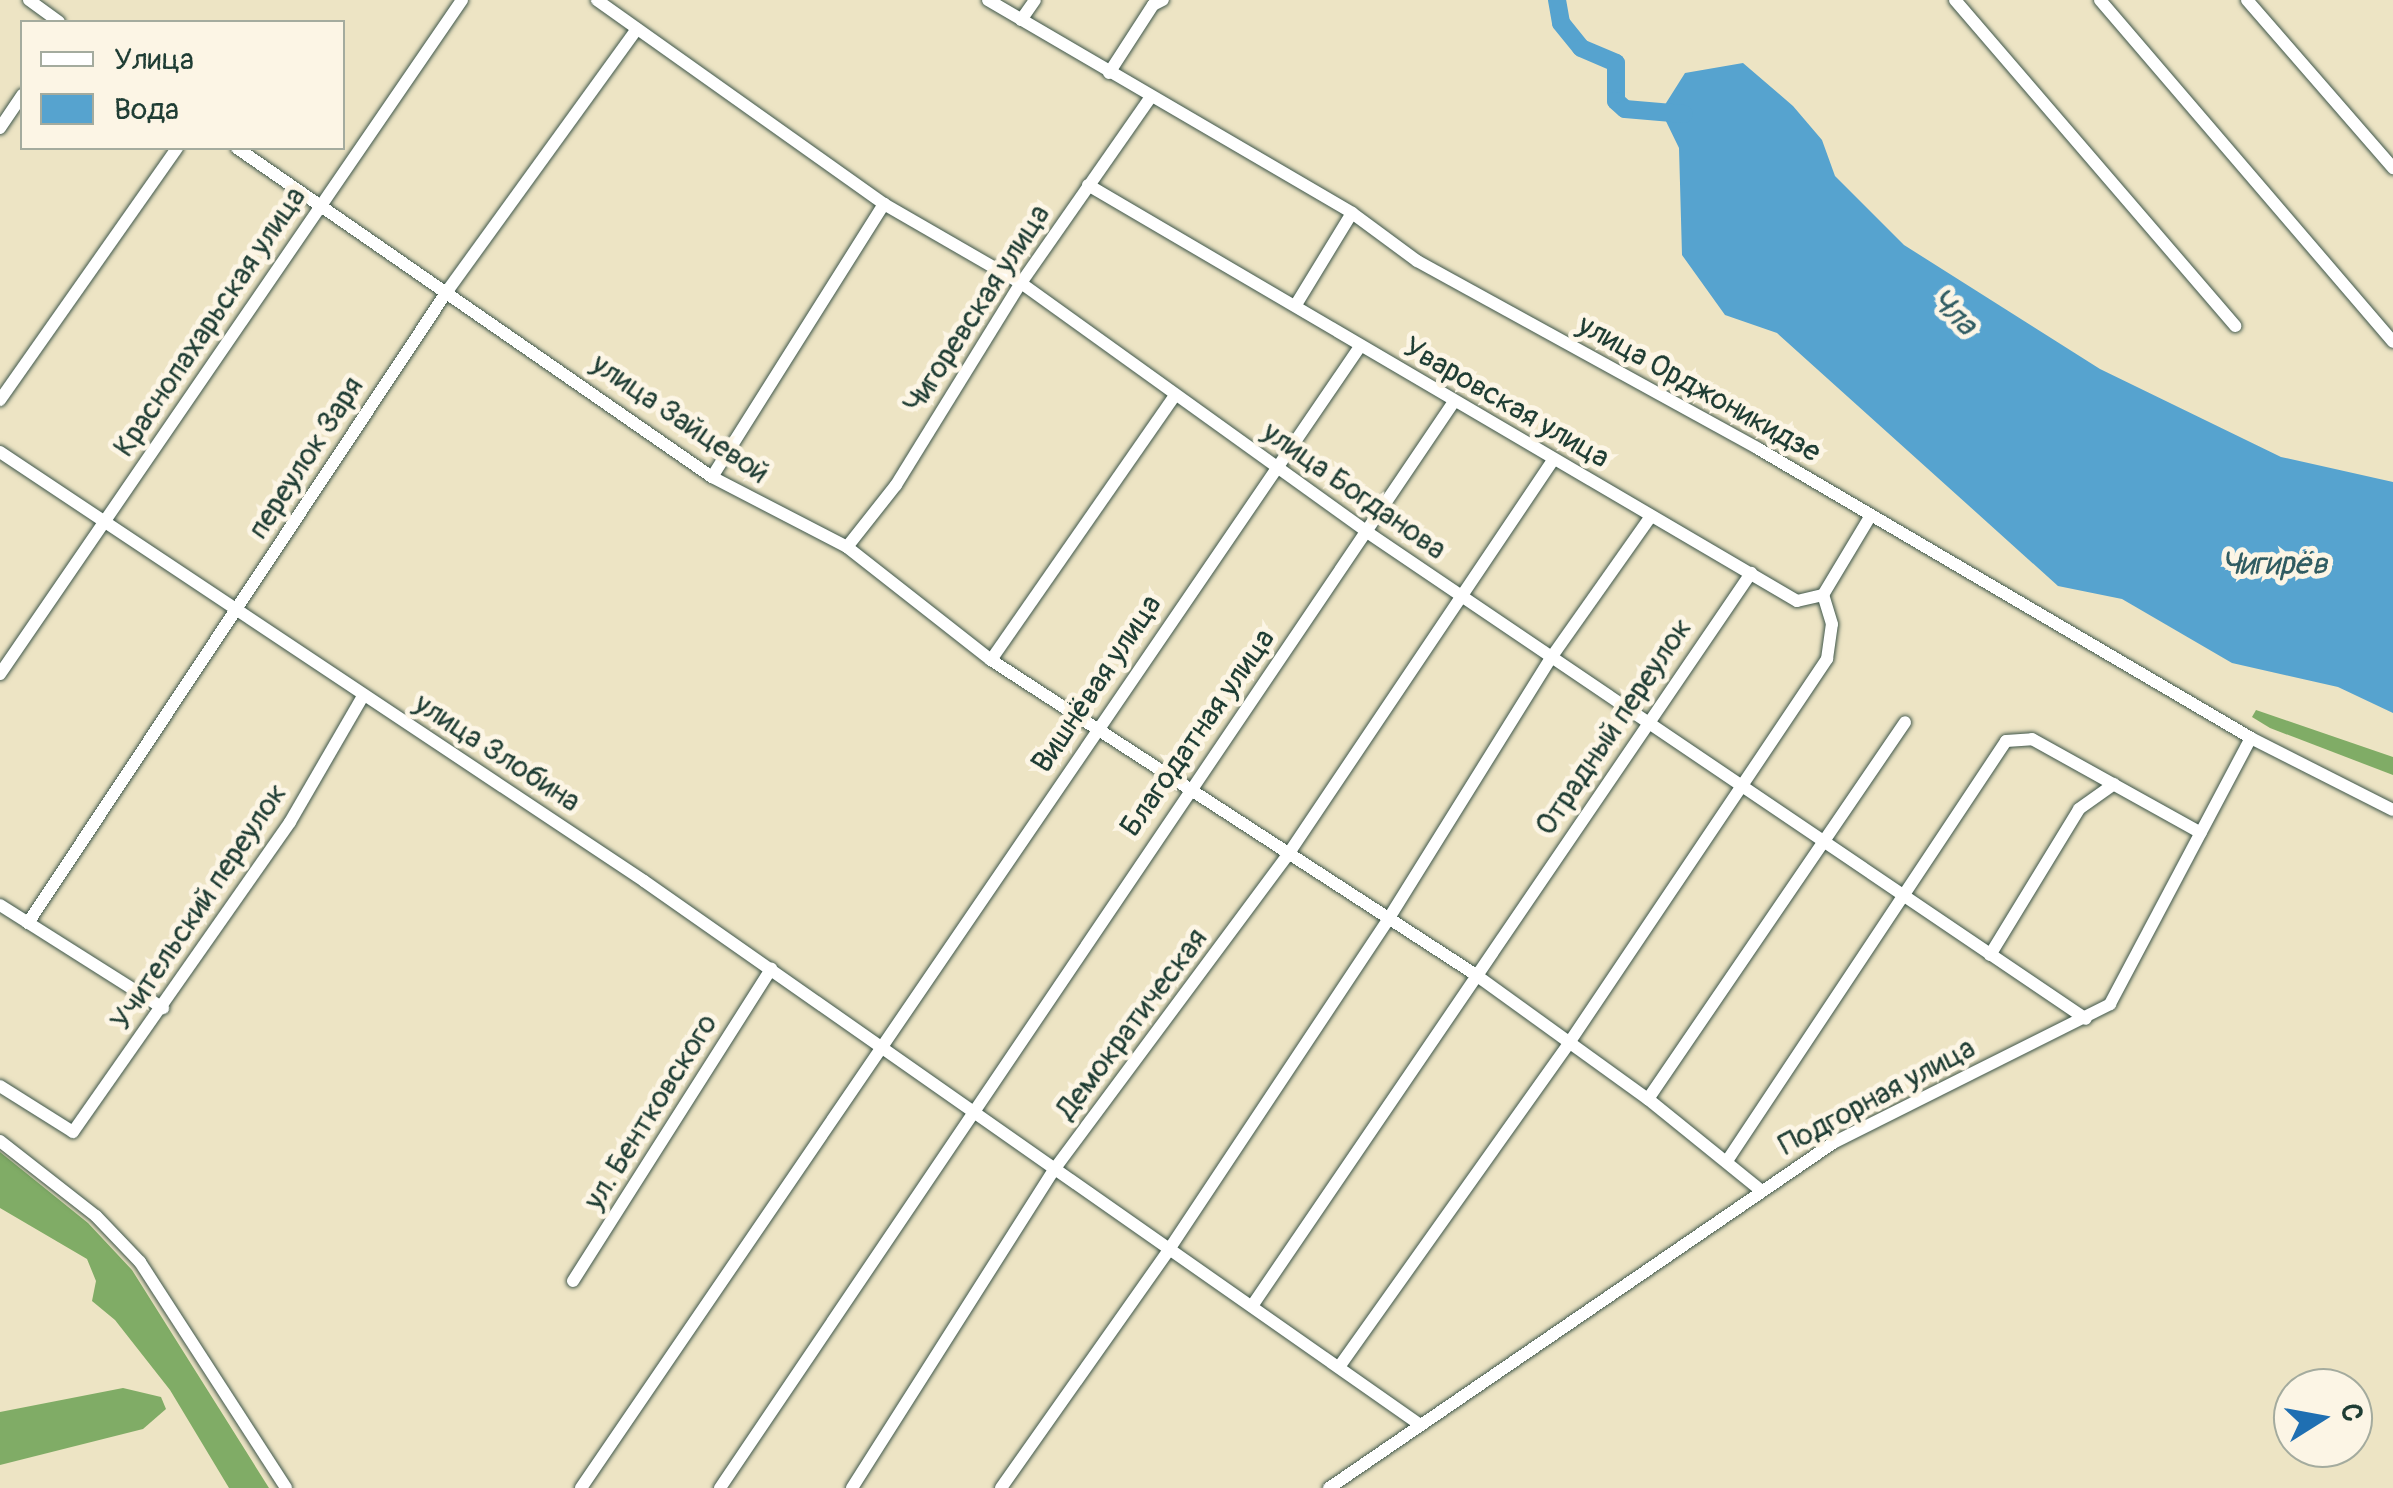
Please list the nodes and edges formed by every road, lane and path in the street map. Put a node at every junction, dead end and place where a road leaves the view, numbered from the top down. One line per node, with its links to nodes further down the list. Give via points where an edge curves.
1 (29, 0): 10 (street)
2 (462, 0): 22 (street, Краснопахарьская улица)
3 (597, 0): 12 (street, улица Богданова)
4 (988, 0): 11 (street, улица Орджоникидзе)
5 (1035, 0): 11 (street)
6 (1163, 0): 13 (street, via 1153,5)
7 (1955, 0): 27 (street)
8 (2100, 0): 28 (street)
9 (2247, 0): 19 (street)
10 (56, 20)
11 (1021, 20): 13 (street, улица Орджоникидзе)
12 (637, 29): 21 (street, улица Богданова); 25 (street, переулок Заря)
13 (1109, 73): 14 (street, улица Орджоникидзе)
14 (1150, 98): 20 (street, Чигоревская улица); 23 (street, улица Орджоникидзе)
15 (20, 99): 16 (street)
16 (0, 128)
17 (176, 150): 31 (street)
18 (240, 150): 22 (street, улица Зайцевой)
19 (2393, 168)
20 (1088, 185): 24 (street, Чигоревская улица); 26 (street, Уваровская улица, via 1228,270)
21 (884, 204): 24 (street, улица Богданова); 36 (street)
22 (320, 206): 25 (street, улица Зайцевой); 39 (street, Краснопахарьская улица, via 220,360)
23 (1352, 214): 26 (street); 37 (street, улица Орджоникидзе, via 1416,261)
24 (1022, 283): 30 (street, улица Богданова); 41 (street, Чигоревская улица, via 896,485)
25 (448, 290): 36 (street, улица Зайцевой); 45 (street, переулок Заря)
26 (1297, 303): 29 (street, Уваровская улица)
27 (2235, 326)
28 (2393, 342)
29 (1359, 348): 32 (street, Уваровская улица); 35 (street, Вишнёвая улица)
30 (1174, 397): 35 (street, улица Богданова); 47 (street)
31 (0, 400)
32 (1453, 403): 34 (street, Уваровская улица); 40 (street, Благодатная улица)
33 (0, 452): 39 (street, улица Злобина)
34 (1554, 459): 38 (street, Уваровская улица); 43 (street, Демократическая)
35 (1275, 464): 40 (street, улица Богданова); 52 (street, Вишнёвая улица)
36 (712, 477): 41 (street, улица Зайцевой)
37 (1871, 515): 44 (street); 53 (street, улица Орджоникидзе)
38 (1651, 516): 42 (street, Уваровская улица); 46 (street)
39 (102, 522): 45 (street, улица Злобина); 48 (street, Краснопахарьская улица)
40 (1367, 532): 43 (street, улица Богданова); 56 (street, Благодатная улица)
41 (847, 547): 47 (street, улица Зайцевой)
42 (1750, 573): 44 (street, Уваровская улица, via 1796,601); 50 (street, Отрадный переулок)
43 (1458, 594): 46 (street, улица Богданова); 60 (street, Демократическая)
44 (1823, 595): 54 (street, via 1832,624 1827,659)
45 (234, 606): 49 (street, улица Злобина); 64 (street, переулок Заря)
46 (1552, 655): 50 (street, улица Богданова); 63 (street)
47 (991, 660): 52 (street, улица Зайцевой)
48 (0, 674)
49 (363, 696): 66 (street, улица Злобина); 68 (street, Учительский переулок, via 290,822)
50 (1647, 718): 54 (street, улица Богданова); 67 (street, Отрадный переулок)
51 (1906, 722): 59 (street)
52 (1098, 726): 56 (street, улица Зайцевой); 71 (street, Вишнёвая улица)
53 (2252, 738): 57 (street, улица Орджоникидзе); 58 (street, Подгорная улица)
54 (1744, 784): 59 (street, улица Богданова); 70 (street)
55 (2114, 784): 58 (street); 61 (street, via 2032,739 2006,741); 65 (street, via 2079,809)
56 (1192, 786): 60 (street, улица Зайцевой); 74 (street, Благодатная улица, via 984,1090)
57 (2393, 810)
58 (2201, 833): 69 (street, Подгорная улица, via 2110,1004)
59 (1822, 840): 61 (street, улица Богданова); 73 (street)
60 (1291, 850): 63 (street, улица Зайцевой); 77 (street, Демократическая)
61 (1907, 899): 65 (street, улица Богданова); 76 (street)
62 (0, 905): 64 (street)
63 (1390, 918): 67 (street, улица Зайцевой); 79 (street)
64 (28, 923): 68 (street)
65 (1990, 955): 69 (street, улица Богданова)
66 (771, 969): 71 (street, улица Злобина); 80 (street, ул. Бентковского)
67 (1473, 973): 70 (street, улица Зайцевой); 81 (street, Отрадный переулок)
68 (163, 1008): 72 (street, Учительский переулок, via 73,1132)
69 (2086, 1019): 78 (street, Подгорная улица, via 1833,1143)
70 (1569, 1042): 73 (street, улица Зайцевой); 82 (street)
71 (880, 1051): 74 (street, улица Злобина); 85 (street, Вишнёвая улица)
72 (0, 1086)
73 (1648, 1098): 76 (street, улица Зайцевой)
74 (967, 1104): 77 (street, улица Злобина); 86 (street, Благодатная улица)
75 (0, 1141): 84 (street, via 96,1216 140,1262)
76 (1727, 1162): 78 (street, улица Зайцевой)
77 (1056, 1167): 79 (street, улица Злобина); 87 (street, Демократическая)
78 (1760, 1190): 83 (street, Подгорная улица)
79 (1170, 1248): 81 (street, улица Злобина); 88 (street)
80 (573, 1282)
81 (1252, 1306): 82 (street, улица Злобина)
82 (1339, 1367): 83 (street, улица Злобина)
83 (1419, 1424): 89 (street, Подгорная улица)
84 (286, 1488)
85 (581, 1488)
86 (720, 1488)
87 (852, 1488)
88 (1001, 1488)
89 (1328, 1488)

